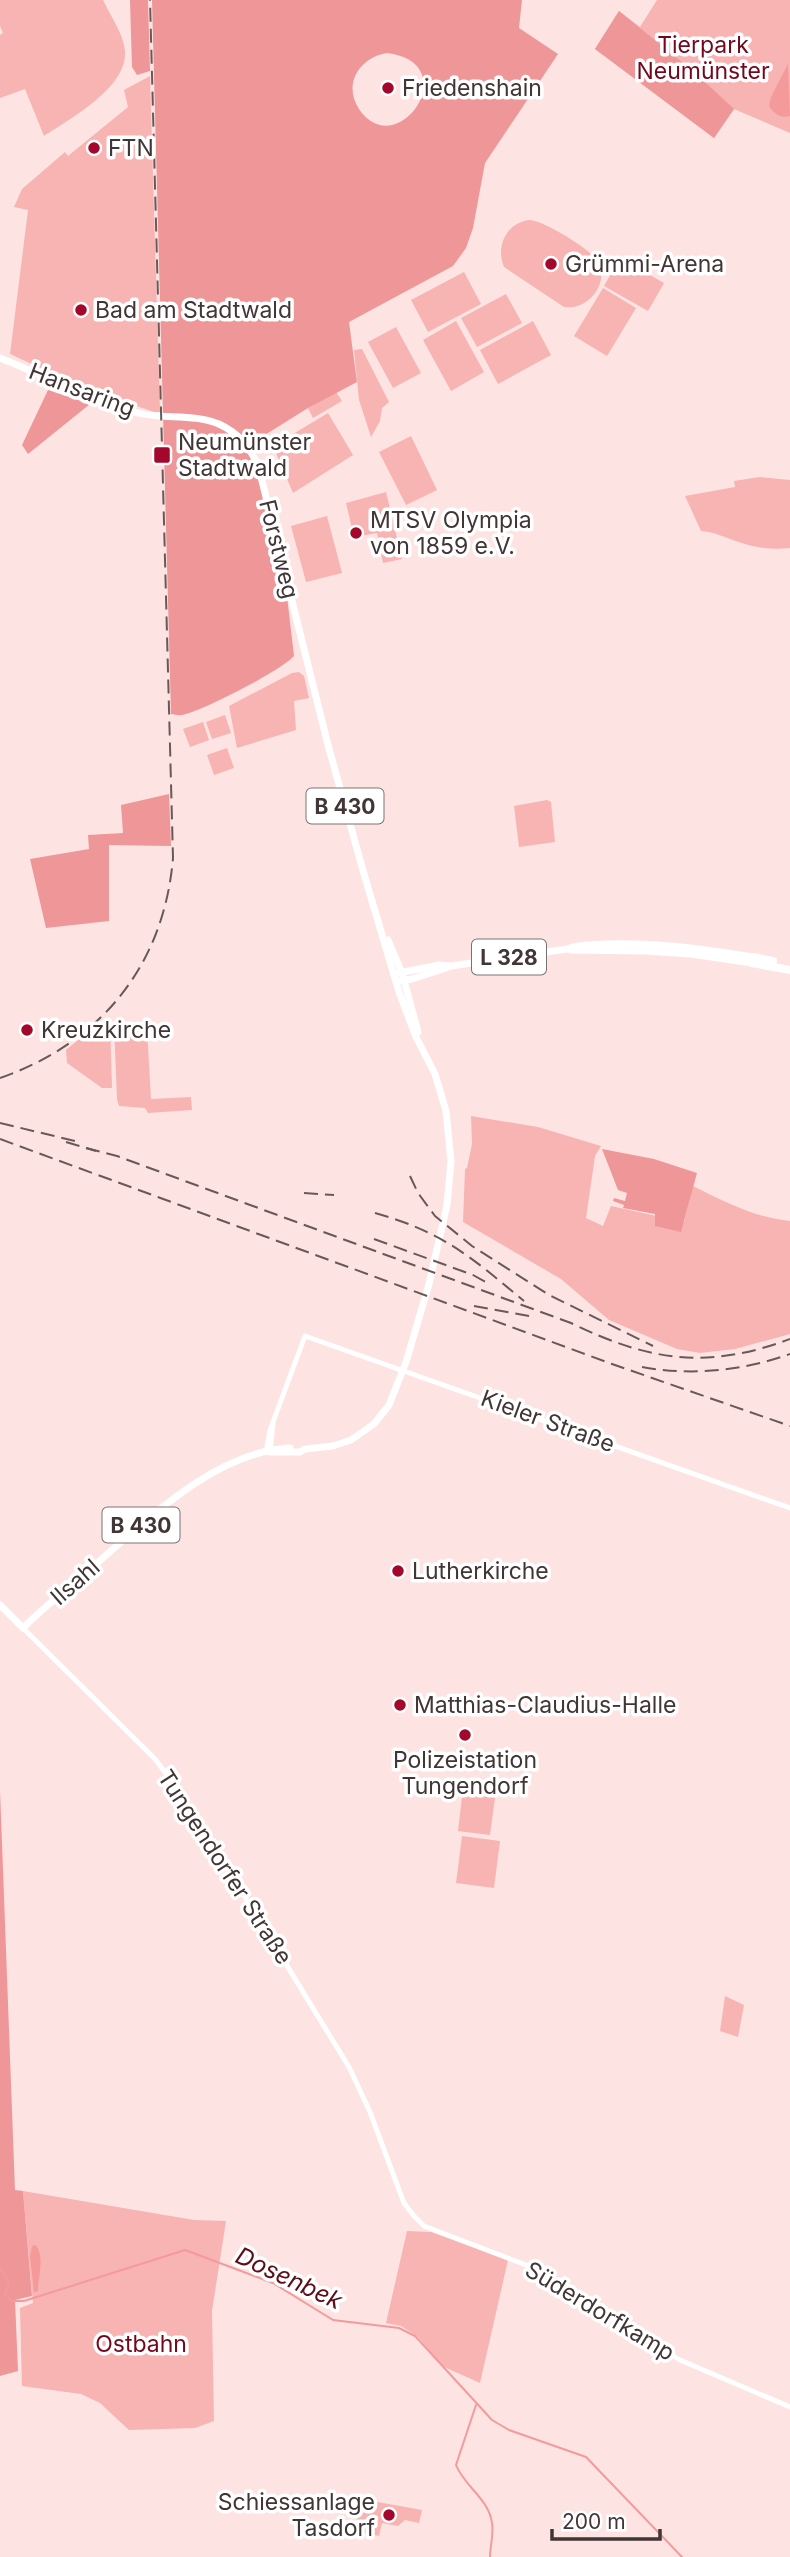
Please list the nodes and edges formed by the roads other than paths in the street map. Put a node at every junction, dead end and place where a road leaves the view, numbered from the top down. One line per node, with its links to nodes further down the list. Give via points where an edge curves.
1 (0, 358): 2 (main road, Hansaring / B 430, via 132,412)
2 (166, 418): 5 (main road, Forstweg / B 430, via 215,423 236,433 258,465 340,790)
3 (752, 960): 4 (highway, L 328); 5 (main road, L 328, via 646,947 567,949 439,965)
4 (790, 967)
5 (399, 977): 9 (main road, B 430, via 416,1037 435,1074 446,1111 451,1161 447,1205 406,1362 384,1414 351,1440)
6 (273, 1424): 7 (main road); 10 (main road, via 267,1441); 11 (main road, Kieler Straße, via 305,1336)
7 (273, 1441): 8 (main road); 10 (main road)
8 (284, 1449): 9 (main road, B 430); 10 (main road, B 430)
9 (305, 1449): 10 (main road, B 430)
10 (270, 1452): 13 (main road, Ilsahl / B 430, via 224,1467 163,1507)
11 (790, 1508)
12 (0, 1605): 13 (main road)
13 (23, 1628): 14 (main road, Tungendorfer Straße, via 155,1759 183,1796 332,2038)
14 (379, 2137): 15 (main road, Süderdorfkamp, via 404,2203 424,2226 534,2269 673,2356)
15 (790, 2407)

